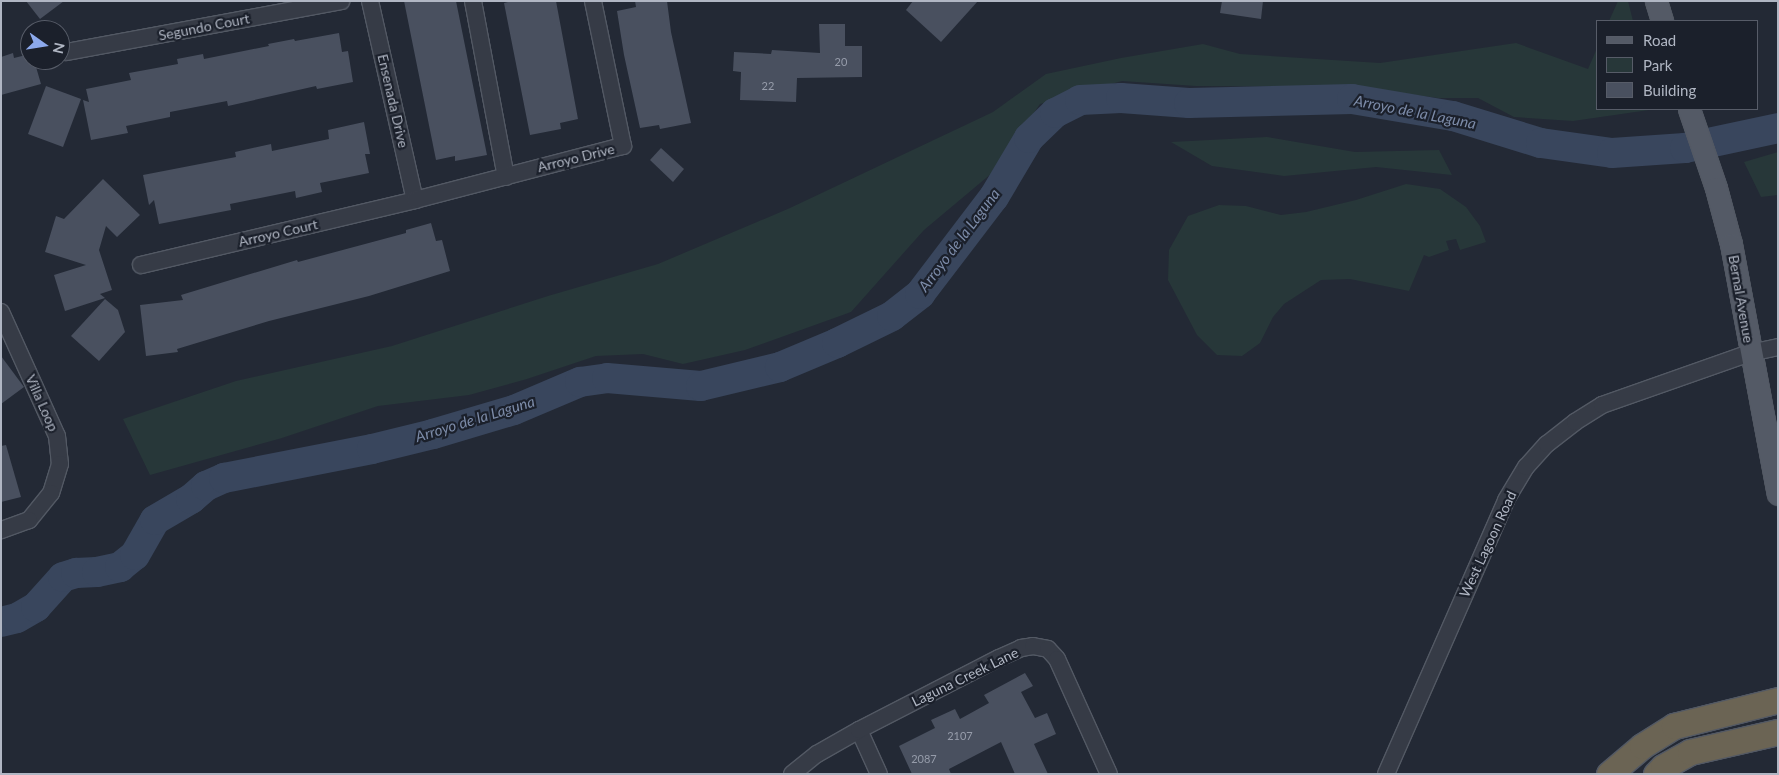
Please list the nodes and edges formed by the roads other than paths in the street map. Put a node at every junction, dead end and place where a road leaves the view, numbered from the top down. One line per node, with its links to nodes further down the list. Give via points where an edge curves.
1 (341, 1): 7 (street, Segundo Court)
2 (370, 1): 10 (street, Ensenada Drive)
3 (474, 1): 9 (street)
4 (593, 1): 9 (street, Arroyo Drive, via 623,146)
5 (1656, 1): 6 (main road)
6 (1662, 20)
7 (70, 52)
8 (1689, 110): 14 (main road, Bernal Avenue, via 1716,188 1740,288)
9 (506, 176): 10 (street, Arroyo Drive)
10 (415, 200): 11 (street, Arroyo Court)
11 (141, 265)
12 (1, 312): 16 (street, Villa Loop, via 57,436 60,464 52,493 29,520)
13 (1778, 347): 14 (street, West Lagoon Road)
14 (1750, 353): 15 (main road, Bernal Avenue); 23 (street, West Lagoon Road, via 1602,405 1547,444 1526,467 1506,500)
15 (1778, 494)
16 (1, 530)
17 (1778, 700): 24 (highway, via 1674,726 1642,746)
18 (859, 730): 20 (street, Laguna Creek Lane, via 817,754); 21 (street); 22 (street, Laguna Creek Lane, via 999,658 1033,646 1048,649 1057,659)
19 (1778, 732): 25 (highway, via 1690,752)
20 (792, 774)
21 (880, 774)
22 (1108, 774)
23 (1386, 774)
24 (1609, 774)
25 (1656, 774)

